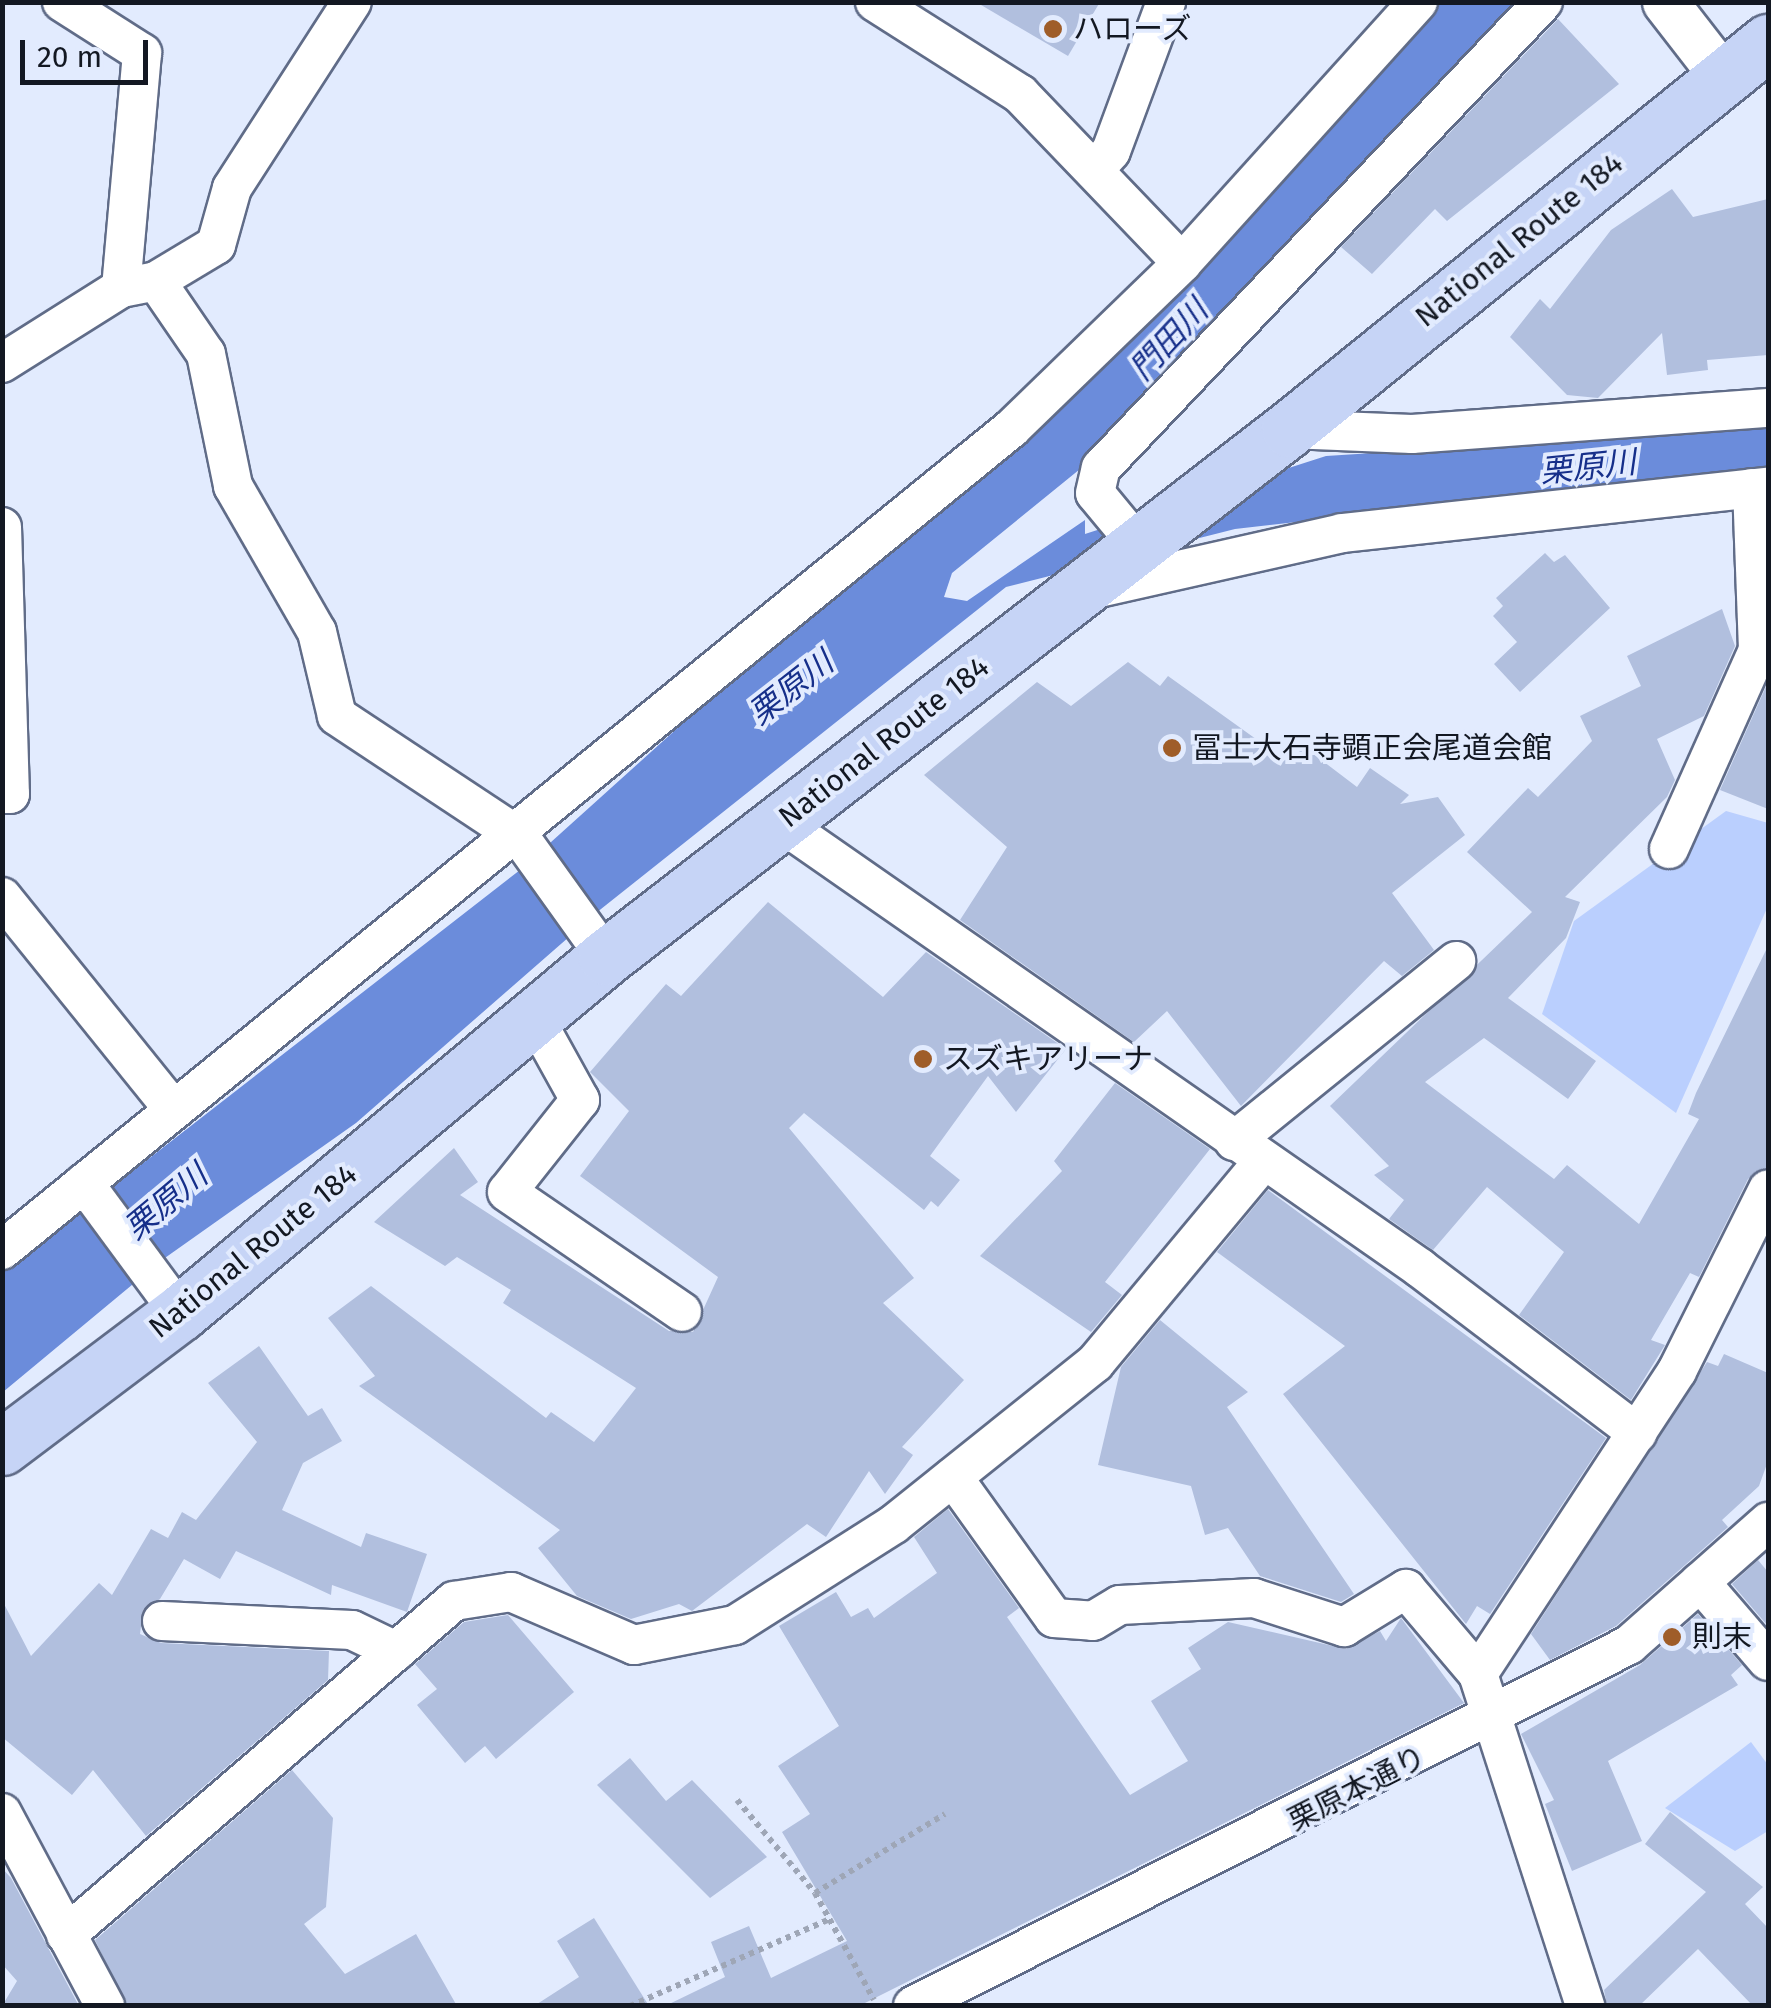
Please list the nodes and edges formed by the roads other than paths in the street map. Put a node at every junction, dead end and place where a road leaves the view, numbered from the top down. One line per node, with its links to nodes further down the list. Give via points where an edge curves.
1 (62, 2): 12 (street, via 142,53)
2 (352, 2): 12 (street, via 232,188 216,245)
3 (875, 2): 10 (street, via 1020,94)
4 (1166, 2): 10 (street, via 1111,150)
5 (1418, 2): 11 (street)
6 (1543, 2): 18 (street, via 1101,468 1095,494)
7 (1665, 2): 9 (street)
8 (1768, 42): 9 (highway, National Route 184)
9 (1724, 78): 15 (highway, National Route 184)
10 (1094, 170): 11 (street)
11 (1182, 263): 21 (street, via 1012,428)
12 (138, 284): 13 (street); 21 (street, via 206,354 233,486 317,632 337,716)
13 (2, 363)
14 (1768, 408): 15 (street, via 1412,434)
15 (1289, 429): 18 (highway, National Route 184)
16 (1760, 488): 18 (street); 22 (street, via 1758,650)
17 (2, 527): 19 (street, via 10,794)
18 (1108, 557): 20 (highway, National Route 184)
19 (2, 794)
20 (781, 822): 24 (highway, National Route 184); 28 (street)
21 (526, 847): 24 (street); 27 (street)
22 (1669, 849)
23 (2, 897): 27 (street)
24 (598, 945): 26 (highway, National Route 184)
25 (1456, 961): 28 (street)
26 (534, 1017): 32 (highway, National Route 184); 33 (street, via 580,1100 507,1192)
27 (170, 1105): 30 (street)
28 (1249, 1150): 34 (street); 36 (street, via 1096,1362)
29 (1768, 1190): 34 (street)
30 (92, 1194): 31 (street); 32 (street)
31 (2, 1250)
32 (168, 1297): 35 (highway, National Route 184)
33 (682, 1312)
34 (1637, 1434): 42 (street)
35 (2, 1447)
36 (953, 1477): 40 (street, via 735,1626 634,1645 510,1592 477,1591); 42 (street, via 1054,1618 1093,1621 1120,1604 1254,1598 1344,1627 1406,1589)
37 (1768, 1522): 38 (street, 栗原本通り)
38 (1700, 1582): 41 (street); 43 (street, 栗原本通り, via 1629,1645)
39 (162, 1622): 40 (street, via 352,1630)
40 (396, 1650): 45 (street)
41 (1768, 1662)
42 (1478, 1674): 43 (street)
43 (1489, 1723): 47 (street, 栗原本通り); 48 (street)
44 (2, 1813): 45 (street)
45 (66, 1935): 46 (street)
46 (105, 2006)
47 (913, 2006)
48 (1586, 2006)

